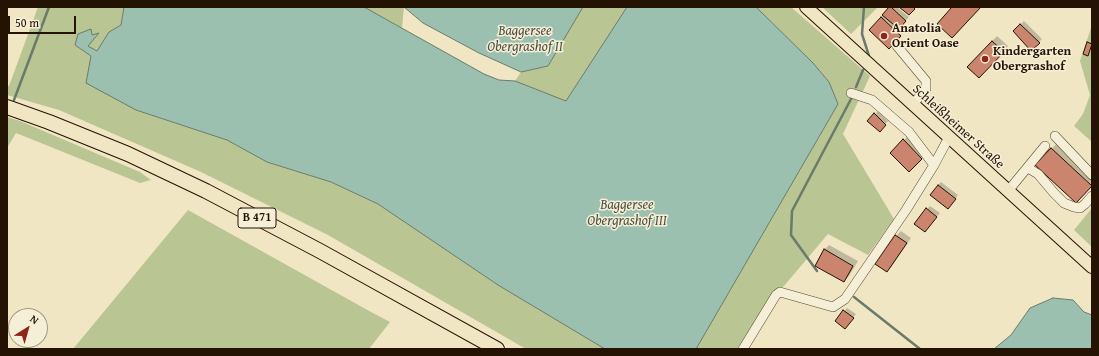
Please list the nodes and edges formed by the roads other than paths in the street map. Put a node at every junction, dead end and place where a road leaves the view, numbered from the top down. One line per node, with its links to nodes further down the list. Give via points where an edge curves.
1 (806, 7): 4 (main road, Schleißheimer Straße)
2 (897, 46): 4 (street, via 926,81 926,89)
3 (852, 93): 9 (street, via 872,100 909,132)
4 (913, 104): 7 (main road, Schleißheimer Straße)
5 (7, 107): 15 (highway, B 471, via 128,154 206,191)
6 (1055, 136): 11 (street)
7 (949, 137): 9 (street); 12 (main road, Schleißheimer Straße)
8 (1046, 146): 10 (street)
9 (934, 165): 16 (street, via 845,299 833,307 780,292)
10 (1028, 168): 12 (street); 13 (street, via 1038,174 1064,203 1080,208)
11 (1092, 175)
12 (1008, 191): 14 (main road, Schleißheimer Straße)
13 (1092, 196)
14 (1092, 267)
15 (497, 349)
16 (743, 349)

